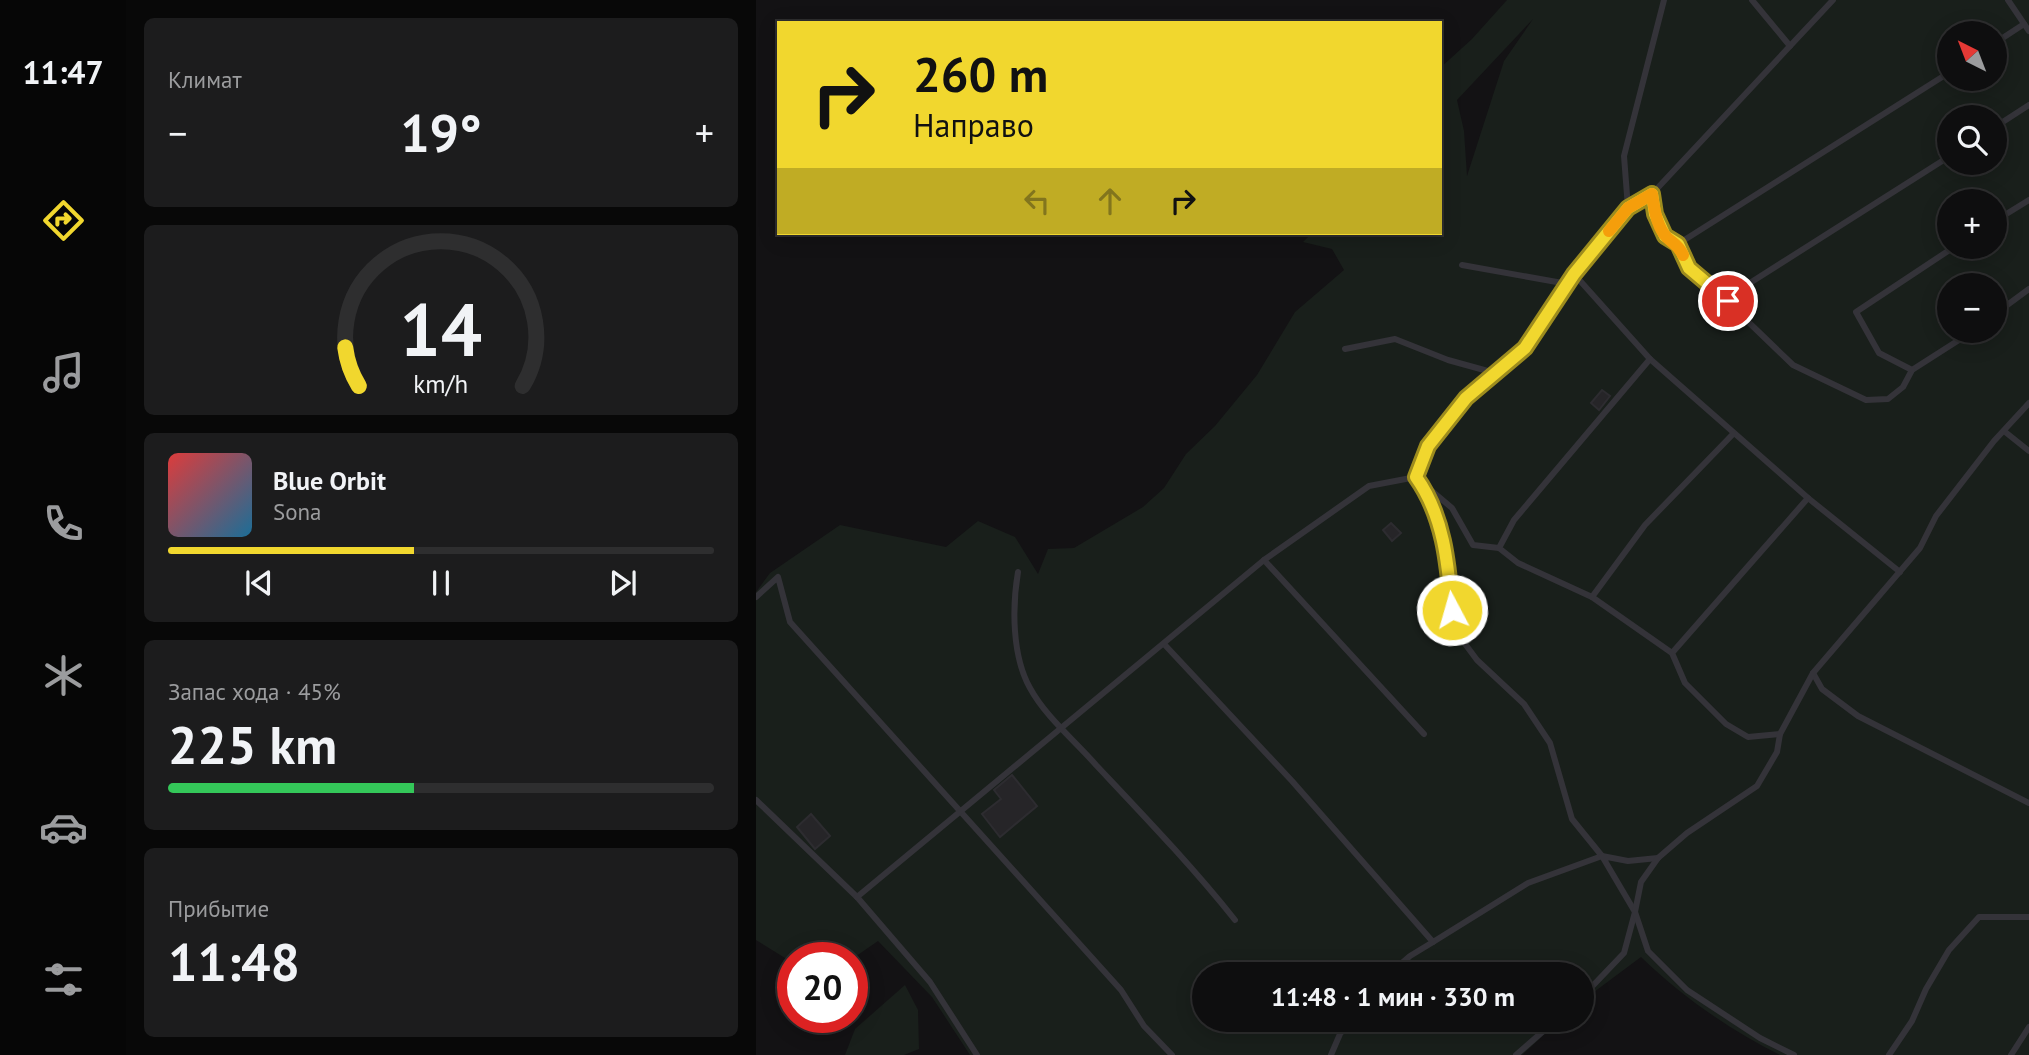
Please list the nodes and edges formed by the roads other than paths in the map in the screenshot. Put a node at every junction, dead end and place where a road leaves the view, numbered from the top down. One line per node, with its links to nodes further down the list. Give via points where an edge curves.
1 (1664, 0): 15 (lane, via 1624,156)
2 (1752, 0): 8 (lane)
3 (1833, 0): 8 (lane)
4 (2008, 0): 5 (lane)
5 (2024, 24): 6 (lane); 7 (lane)
6 (2029, 31)
7 (2007, 35)
8 (1790, 46): 13 (lane)
9 (1937, 80): 17 (lane)
10 (2029, 105): 11 (lane)
11 (2007, 119)
12 (1937, 164): 22 (lane, via 1742,288)
13 (1652, 194): 15 (lane); 17 (lane, via 1665,236)
14 (2029, 200): 16 (lane)
15 (1628, 208): 20 (lane)
16 (2007, 214)
17 (1678, 244): 22 (lane, via 1689,268)
18 (1937, 258): 28 (lane, via 1856,312 1879,353)
19 (1462, 265): 21 (lane)
20 (1574, 274): 21 (lane); 27 (lane)
21 (1568, 284): 29 (lane, via 1525,348)
22 (1710, 284): 28 (lane, via 1794,365 1866,400 1888,400 1903,387)
23 (2029, 289): 24 (lane)
24 (2007, 305)
25 (1954, 343): 28 (lane)
26 (1345, 349): 29 (lane, via 1395,339)
27 (1650, 359): 32 (lane); 36 (lane, via 1514,520)
28 (1912, 370)
29 (1495, 373): 34 (lane, via 1466,398 1428,446)
30 (2029, 403): 31 (lane)
31 (2004, 431): 33 (lane); 39 (lane, via 1936,516 1920,548)
32 (1733, 434): 35 (lane); 41 (lane, via 1645,525)
33 (2029, 451)
34 (1416, 477): 36 (lane, via 1452,508 1473,545); 37 (lane, via 1369,486); 51 (lane, via 1429,494 1443,536 1454,629 1477,660 1524,704 1550,743 1572,819)
35 (1808, 498): 39 (lane); 43 (lane)
36 (1499, 548): 41 (lane, via 1518,563)
37 (1264, 560): 42 (lane); 46 (lane)
38 (1018, 572): 45 (lane, via 1014,600 1021,661 1030,688)
39 (1900, 572): 44 (lane)
40 (756, 597): 50 (lane, via 778,577 790,622)
41 (1592, 597): 43 (lane)
42 (1164, 644): 45 (lane); 57 (lane)
43 (1671, 653): 47 (lane, via 1685,683 1726,724 1748,737)
44 (1813, 673): 47 (lane); 49 (lane, via 1822,689 1858,716)
45 (1063, 729): 50 (lane); 56 (lane)
46 (1424, 734)
47 (1780, 734): 52 (lane, via 1777,752 1757,786)
48 (756, 800): 53 (lane)
49 (2029, 803)
50 (960, 811): 53 (lane); 64 (lane, via 1121,990 1144,1026)
51 (1602, 856): 52 (lane, via 1628,861); 54 (lane); 57 (lane, via 1528,883)
52 (1658, 858): 54 (lane, via 1641,882)
53 (857, 897): 63 (lane, via 930,982)
54 (1635, 912): 59 (lane, via 1624,953); 67 (lane, via 1648,951 1687,990)
55 (2029, 917): 68 (lane, via 1979,917 1949,950)
56 (1236, 920)
57 (1433, 942): 58 (lane)
58 (1403, 962)
59 (1594, 985)
60 (2029, 1027): 69 (lane)
61 (1342, 1032): 65 (lane)
62 (1542, 1032): 66 (lane)
63 (977, 1055)
64 (1172, 1055)
65 (1331, 1055)
66 (1516, 1055)
67 (1794, 1055)
68 (1889, 1055)
69 (2011, 1055)

